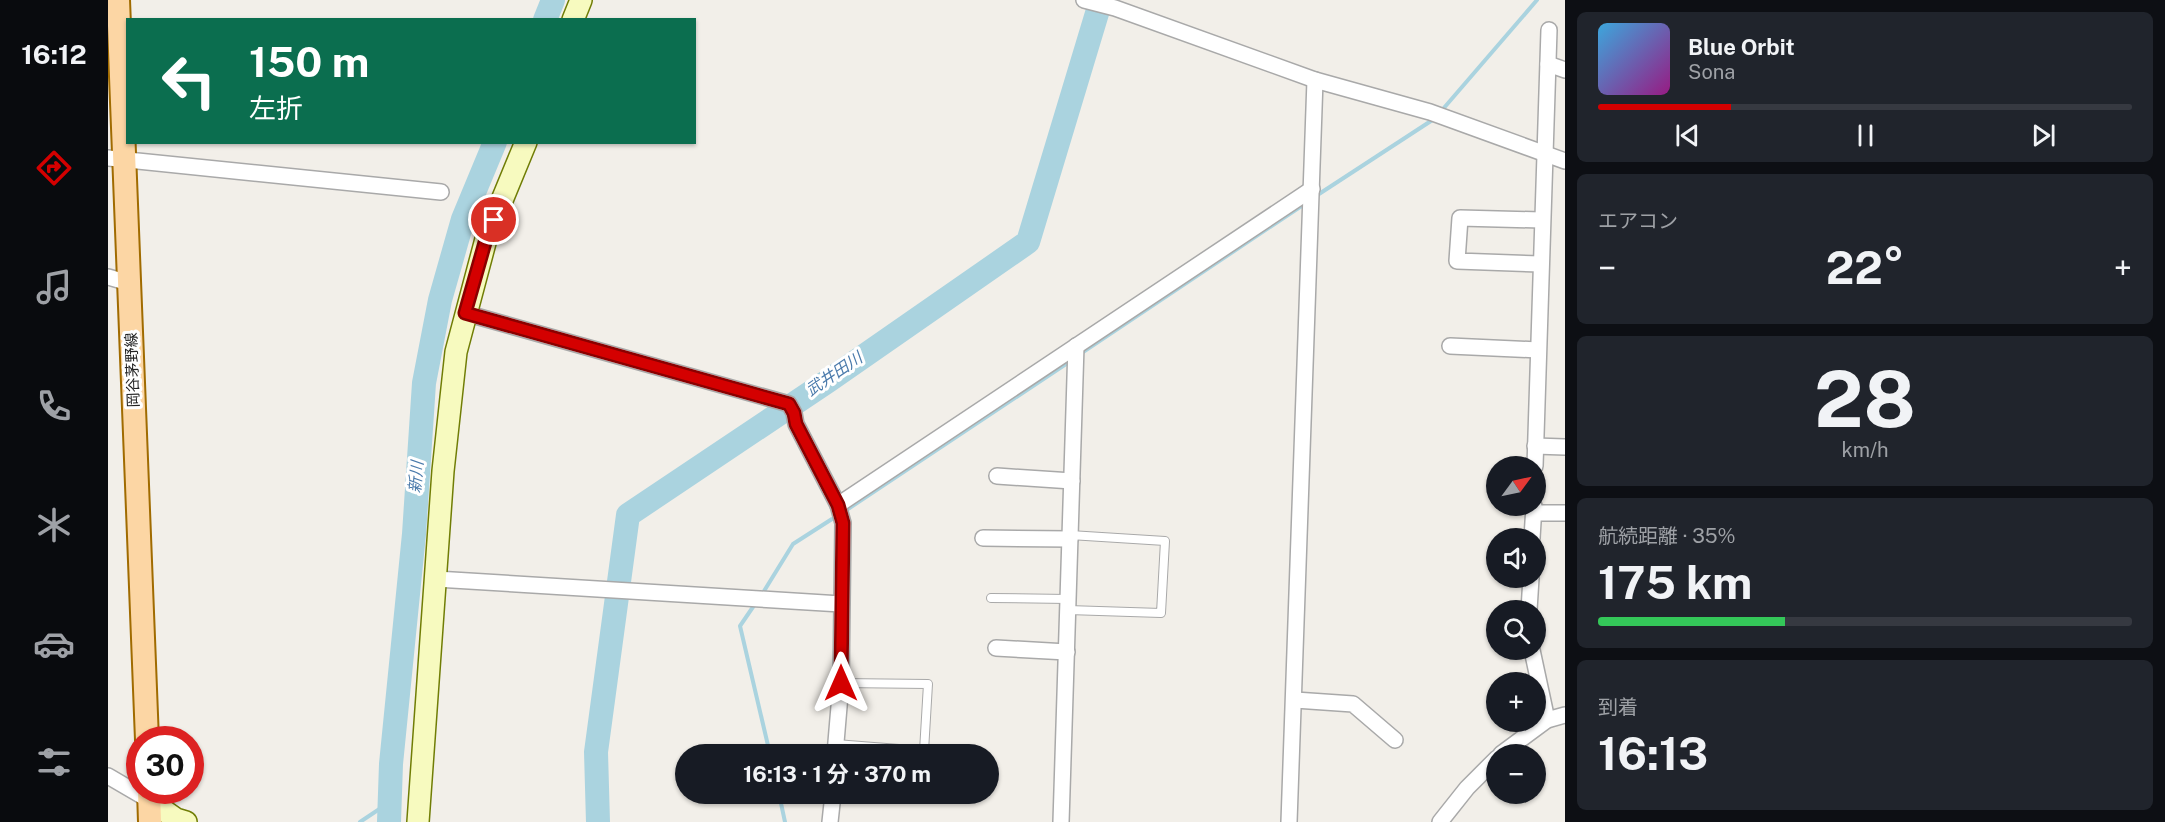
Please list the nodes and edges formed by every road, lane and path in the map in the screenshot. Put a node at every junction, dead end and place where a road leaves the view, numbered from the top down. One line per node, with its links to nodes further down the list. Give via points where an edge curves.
1 (580, 0): 4 (street)
2 (1091, 2): 9 (street)
3 (118, 16): 8 (main road, 岡谷茅野線)
4 (574, 18)
5 (1549, 30): 6 (street)
6 (1548, 64): 7 (street); 11 (street)
7 (1565, 70)
8 (118, 72): 12 (main road, 岡谷茅野線)
9 (1315, 80): 11 (street, via 1430,112); 14 (street)
10 (525, 144): 19 (street, via 486,239)
11 (1546, 156): 13 (street); 16 (street)
12 (115, 159): 15 (street); 18 (main road, 岡谷茅野線)
13 (1565, 161)
14 (1312, 189): 20 (street); 41 (street)
15 (441, 192)
16 (1541, 220): 17 (street); 17 (street, via 1460,218 1457,261)
17 (1540, 264): 22 (street)
18 (118, 280): 44 (main road, 岡谷茅野線)
19 (465, 313): 28 (street, via 791,408); 33 (street, via 443,471)
20 (1076, 346): 27 (street); 28 (street)
21 (1450, 346): 22 (street)
22 (1538, 351): 23 (street)
23 (1535, 446): 24 (street); 25 (street)
24 (1565, 447)
25 (1535, 456)
26 (997, 476): 27 (street)
27 (1072, 481): 31 (street)
28 (838, 505): 35 (street, via 843,523)
29 (1546, 511): 30 (street)
30 (1565, 513)
31 (1070, 537): 32 (street); 36 (street); 36 (lane, via 1165,541 1161,613)
32 (983, 538)
33 (436, 579): 35 (street); 55 (street)
34 (991, 598): 36 (lane)
35 (841, 604): 40 (street)
36 (1068, 604): 38 (street)
37 (996, 648): 38 (street)
38 (1067, 652): 57 (street)
39 (1534, 660): 43 (street)
40 (841, 683): 46 (street); 47 (lane, via 928,684)
41 (1295, 700): 45 (street, via 1353,704); 58 (street)
42 (1565, 715): 43 (street)
43 (1547, 720): 48 (street)
44 (146, 726)
45 (1395, 740)
46 (836, 744)
47 (924, 744)
48 (1515, 744)
49 (1486, 769): 59 (street)
50 (108, 776): 51 (street)
51 (126, 788)
52 (149, 804): 54 (street)
53 (831, 804): 56 (street)
54 (186, 822)
55 (418, 822)
56 (830, 822)
57 (1062, 822)
58 (1289, 822)
59 (1440, 822)

